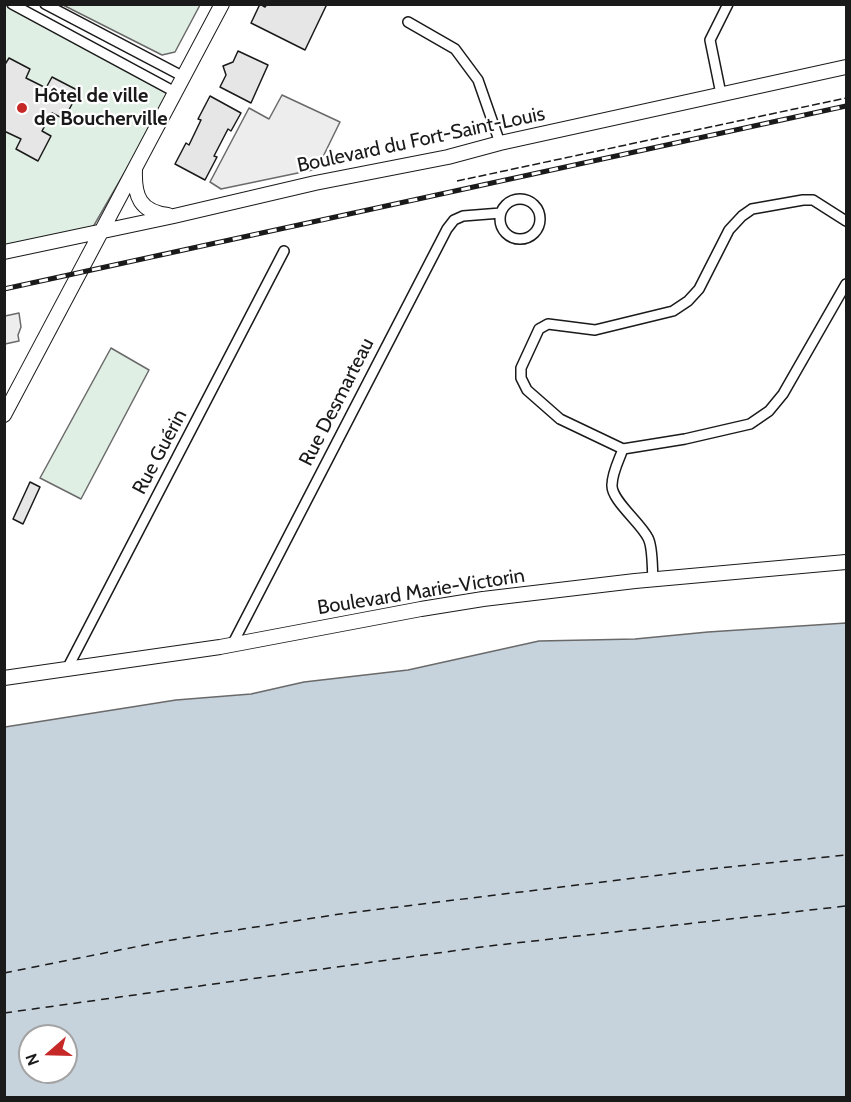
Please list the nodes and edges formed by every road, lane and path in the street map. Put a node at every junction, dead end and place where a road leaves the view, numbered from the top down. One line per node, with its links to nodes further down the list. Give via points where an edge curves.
1 (12, 4): 8 (street)
2 (45, 4): 7 (street)
3 (222, 4): 7 (street)
4 (728, 4): 9 (street, via 710,40)
5 (408, 22): 10 (street, via 455,48 478,80)
6 (846, 67): 9 (street, Boulevard du Fort-Saint-Louis)
7 (184, 77): 8 (street)
8 (176, 92): 11 (street)
9 (721, 94): 10 (street, Boulevard du Fort-Saint-Louis)
10 (500, 143): 13 (street, Boulevard du Fort-Saint-Louis)
11 (136, 168): 13 (street, via 135,187 142,203 154,213); 15 (street)
12 (501, 213): 12 (street, Rue Desmarteau, via 502,226 516,238 534,234 540,222 538,209 528,200 515,199); 23 (street, Rue Desmarteau, via 463,216 447,229)
13 (174, 216): 15 (street, Boulevard du Fort-Saint-Louis)
14 (846, 221): 20 (street, via 813,200 752,209 729,230 699,289 673,310 595,330 548,324 539,329 520,368 527,390 560,419)
15 (102, 232): 16 (street, Boulevard du Fort-Saint-Louis); 19 (street)
16 (4, 252)
17 (284, 252): 24 (street, Rue Guérin)
18 (846, 284): 20 (street, via 783,394 769,411 750,424)
19 (4, 415)
20 (623, 449): 22 (street, via 612,486 650,541)
21 (846, 562): 22 (street, Boulevard Marie-Victorin)
22 (654, 579): 23 (street, Boulevard Marie-Victorin, via 483,599)
23 (232, 645): 24 (street, Boulevard Marie-Victorin)
24 (67, 669): 25 (street, Boulevard Marie-Victorin)
25 (4, 678)

